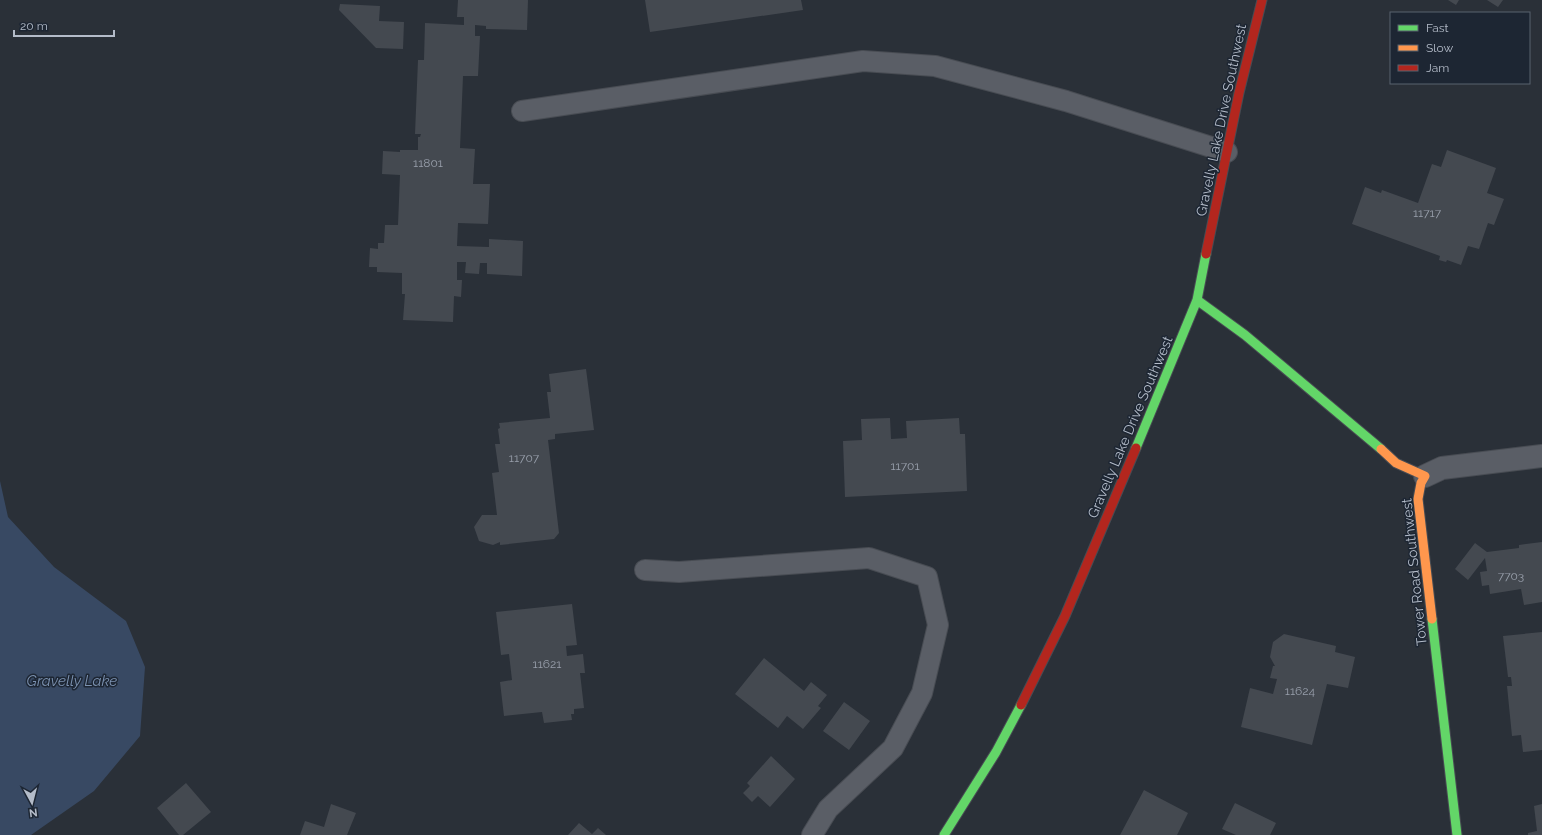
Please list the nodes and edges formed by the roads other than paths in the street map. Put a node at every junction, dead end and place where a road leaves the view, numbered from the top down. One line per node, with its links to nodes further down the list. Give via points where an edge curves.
1 (1262, 0): 3 (main road, Gravelly Lake Drive Southwest)
2 (522, 111): 3 (lane, via 863,61 935,66 1066,101)
3 (1227, 152): 4 (main road, Gravelly Lake Drive Southwest)
4 (1197, 300): 6 (main road, via 1245,335 1343,416 1396,464); 9 (main road, Gravelly Lake Drive Southwest, via 1065,616 996,752)
5 (1542, 456): 6 (street, via 1442,468)
6 (1425, 476): 10 (main road, Tower Road Southwest, via 1418,499)
7 (645, 570): 8 (lane, via 679,572 869,558 927,577 938,625 922,693 893,748 828,809)
8 (812, 835)
9 (944, 835)
10 (1457, 835)

